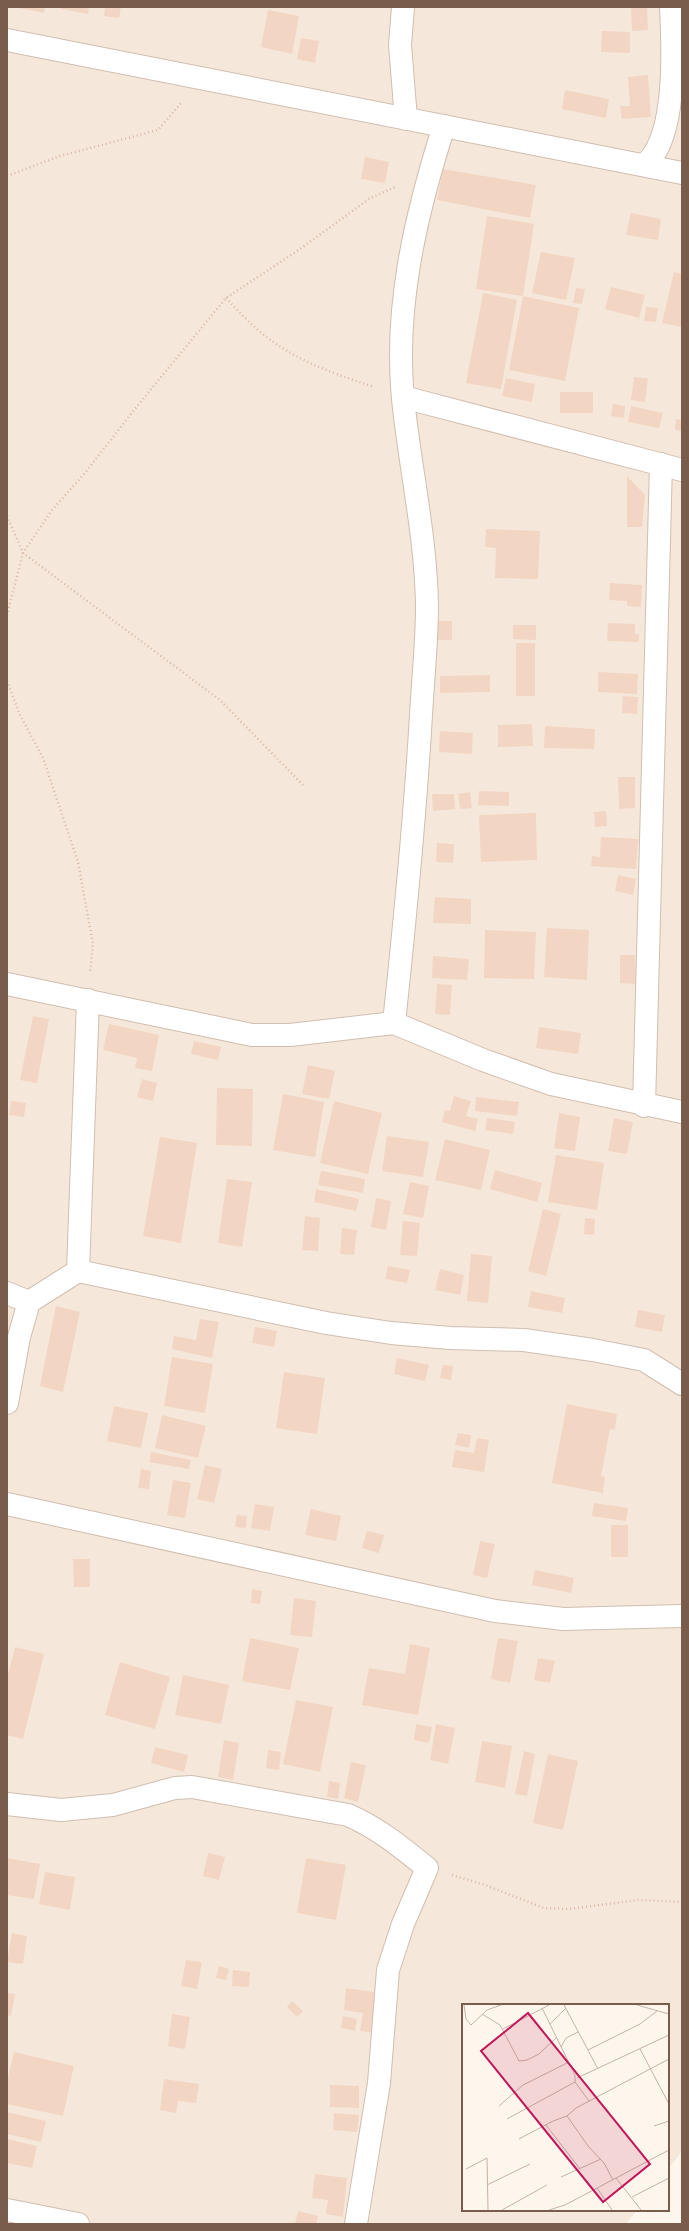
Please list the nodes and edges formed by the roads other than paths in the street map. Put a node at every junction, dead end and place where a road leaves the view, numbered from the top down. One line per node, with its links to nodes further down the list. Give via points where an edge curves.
1 (403, 7): 4 (street, via 400,45)
2 (671, 7): 6 (street, via 672,65 669,115 654,154)
3 (7, 40): 4 (street)
4 (406, 119): 5 (street)
5 (444, 126): 6 (street); 8 (street, via 430,170 404,295 401,340)
6 (644, 165): 7 (street)
7 (682, 173)
8 (403, 397): 9 (street); 13 (street, via 416,505 426,558 427,610 415,812)
9 (661, 464): 10 (street); 14 (street)
10 (682, 470)
11 (7, 984): 12 (street)
12 (88, 1000): 13 (street, via 252,1034 290,1035); 16 (street)
13 (394, 1023): 14 (street, via 483,1060 551,1084)
14 (644, 1106): 15 (street)
15 (682, 1112)
16 (78, 1271): 18 (street); 19 (street, via 391,1333 524,1340 593,1350 644,1360)
17 (7, 1294): 18 (street)
18 (29, 1302): 20 (street, via 19,1337)
19 (682, 1384)
20 (7, 1403)
21 (7, 1504): 22 (street, via 495,1611 563,1619)
22 (682, 1616)
23 (7, 1804): 26 (street, via 62,1810 105,1806 175,1788 192,1787 348,1815 389,1837 427,1868 403,1924 388,1970 379,2083)
24 (7, 2210): 25 (street)
25 (78, 2224)
26 (356, 2224)

